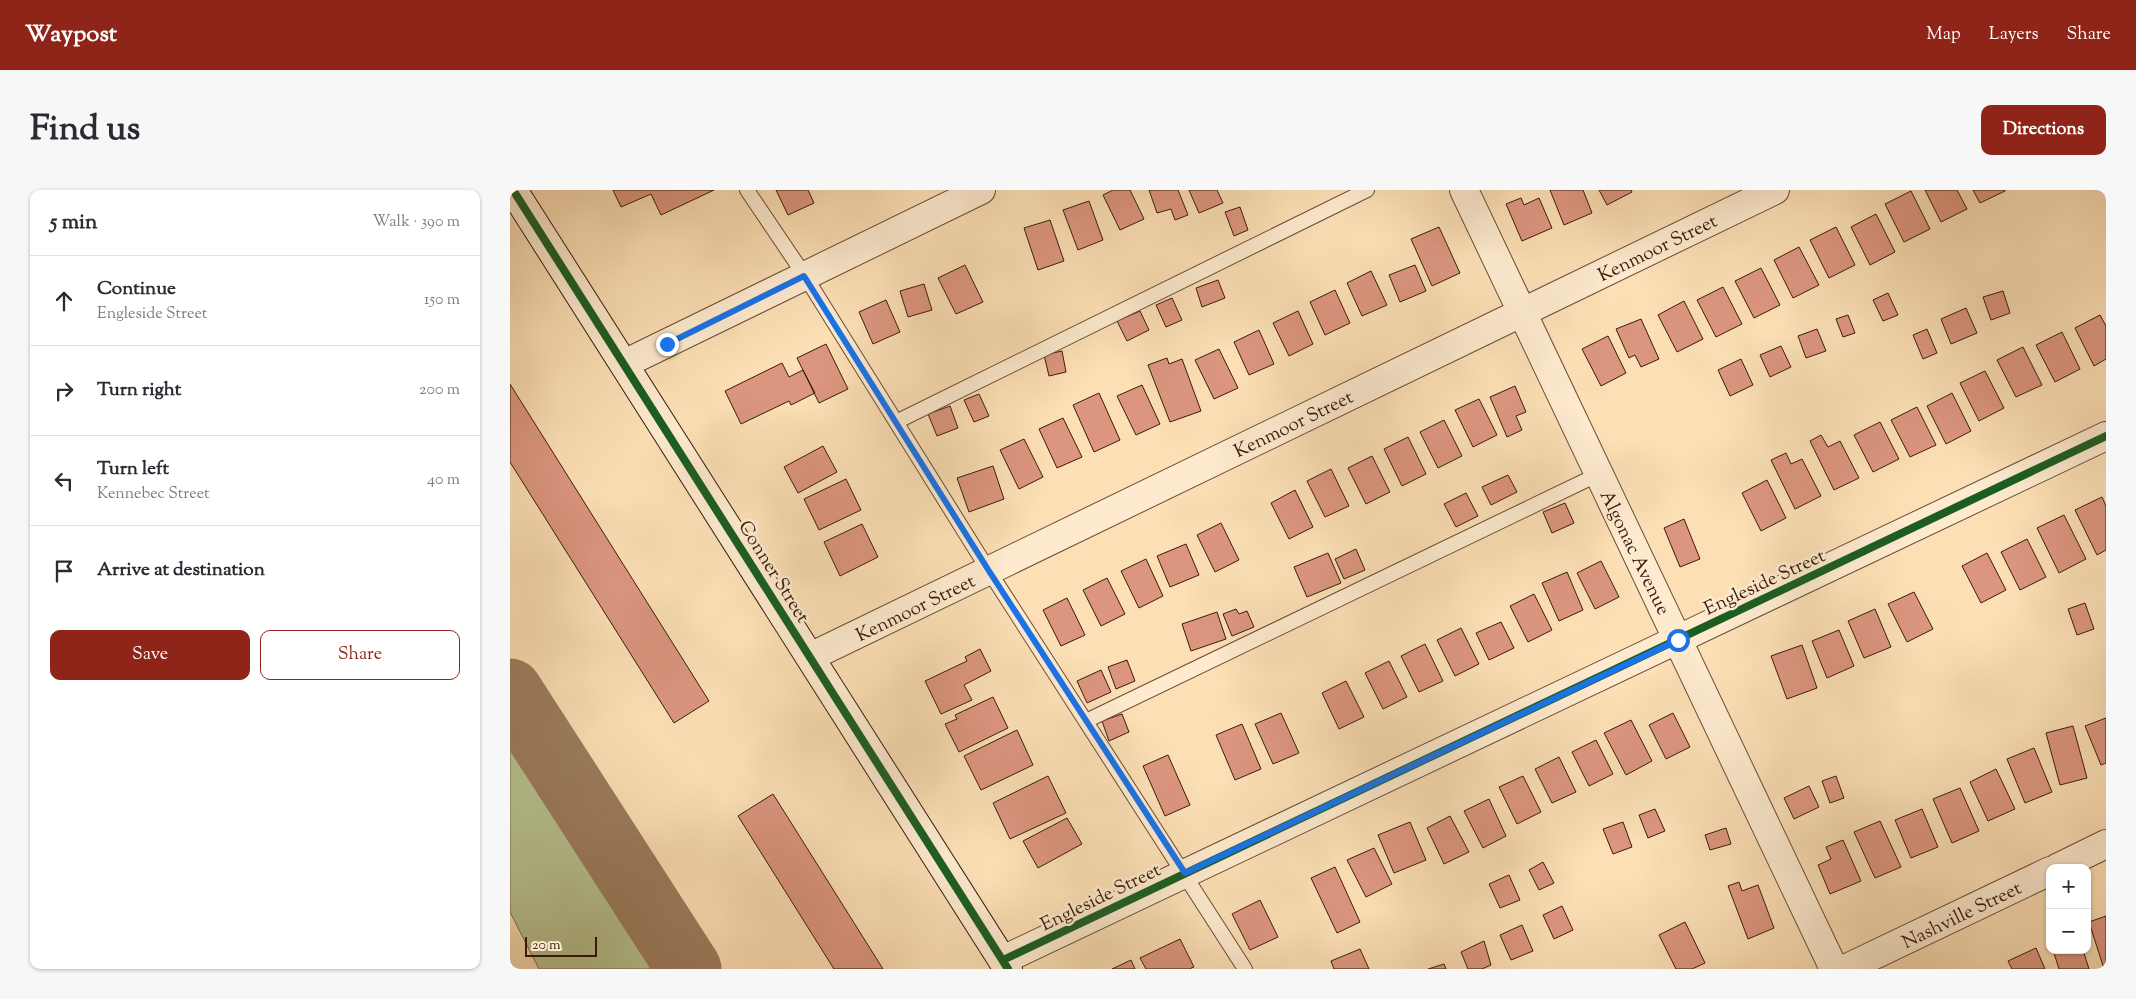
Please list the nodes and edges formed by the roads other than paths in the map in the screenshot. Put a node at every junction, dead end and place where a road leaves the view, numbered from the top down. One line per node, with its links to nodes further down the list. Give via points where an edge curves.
1 (514, 190): 9 (street, Conner Street)
2 (747, 190): 7 (lane)
3 (981, 190): 7 (street)
4 (1367, 190): 10 (lane)
5 (1464, 190): 8 (street, Algonac Avenue)
6 (1775, 190): 8 (street, Kenmoor Street)
7 (804, 276): 9 (street); 10 (lane)
8 (1522, 312): 12 (street, Algonac Avenue); 13 (street, Kenmoor Street)
9 (624, 364): 15 (street, Conner Street)
10 (896, 422): 13 (lane)
11 (2106, 436): 14 (street, Engleside Street)
12 (1599, 474): 14 (street, Algonac Avenue); 16 (lane)
13 (989, 571): 15 (street, Kenmoor Street); 16 (lane)
14 (1678, 640): 19 (street, Engleside Street); 23 (street, Algonac Avenue)
15 (810, 657): 21 (street, Conner Street)
16 (1086, 721): 19 (lane)
17 (2106, 844): 18 (street)
18 (2065, 864)
19 (1185, 873): 21 (street, Engleside Street); 22 (lane)
20 (2046, 873): 24 (street, Nashville Street)
21 (1005, 965)
22 (1245, 969)
23 (1834, 969)
24 (1845, 969)

